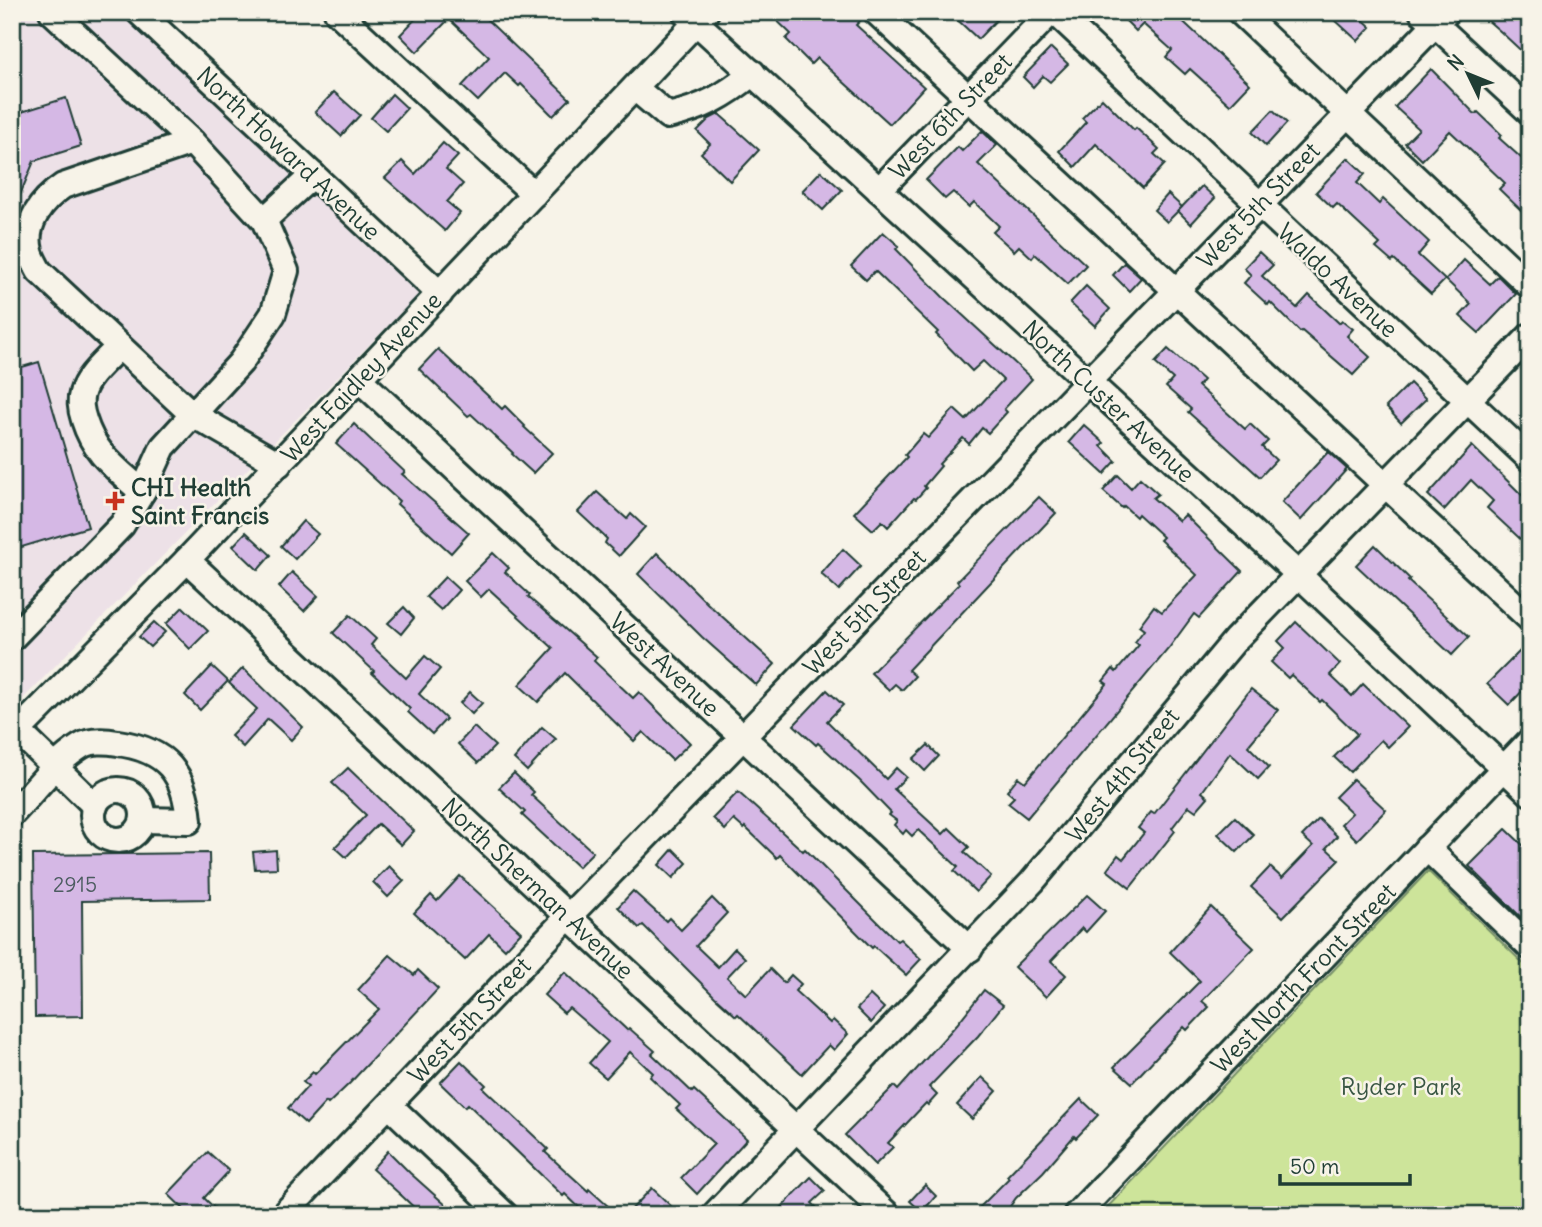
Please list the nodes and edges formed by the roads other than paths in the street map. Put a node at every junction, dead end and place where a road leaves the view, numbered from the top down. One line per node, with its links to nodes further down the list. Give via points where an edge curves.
1 (52, 12): 14 (street)
2 (139, 12): 15 (street, North Howard Avenue)
3 (337, 12): 17 (street)
4 (876, 12): 11 (street)
5 (1053, 12): 11 (street, West 6th Street); 18 (street, Waldo Avenue)
6 (1240, 12): 13 (street)
7 (696, 15): 9 (street, North Custer Avenue); 10 (street, West Faidley Avenue)
8 (1435, 16): 12 (street); 13 (street, West 5th Street)
9 (753, 73): 10 (street, via 727,94 695,110 668,116); 16 (street, North Custer Avenue)
10 (635, 88): 17 (street, West Faidley Avenue)
11 (968, 97): 16 (street, West 6th Street); 21 (street)
12 (1530, 112)
13 (1347, 114): 18 (street, West 5th Street); 20 (street)
14 (192, 142): 19 (street); 24 (street, via 62,186 35,213 29,250 39,271)
15 (313, 175): 19 (street); 22 (street, North Howard Avenue)
16 (880, 190): 26 (street, North Custer Avenue)
17 (534, 194): 22 (street, West Faidley Avenue)
18 (1259, 205): 21 (street, West 5th Street); 27 (street, Waldo Avenue)
19 (264, 220): 28 (street, via 286,271 273,314 241,362)
20 (1530, 286)
21 (1176, 290): 26 (street, West 5th Street); 31 (street)
22 (440, 294): 25 (street, West Faidley Avenue)
23 (1530, 336): 27 (street, West 4th Street)
24 (119, 346): 28 (street); 32 (street, via 88,381 80,410 90,440)
25 (359, 379): 30 (street, West Faidley Avenue); 38 (street, West Avenue)
26 (1087, 382): 34 (street, North Custer Avenue); 38 (street, West 5th Street)
27 (1466, 401): 29 (street, Waldo Avenue); 31 (street, West 4th Street)
28 (192, 414): 30 (street); 32 (street, via 163,447)
29 (1530, 459)
30 (279, 464): 33 (street, West Faidley Avenue)
31 (1385, 484): 34 (street, West 4th Street); 35 (street)
32 (142, 492): 36 (street, via 122,525)
33 (187, 560): 37 (street, West Faidley Avenue); 47 (street, North Sherman Avenue)
34 (1298, 575): 41 (street, North Custer Avenue); 49 (street, West 4th Street, via 1214,663 1076,832)
35 (1530, 619)
36 (12, 638)
37 (15, 734): 40 (street)
38 (743, 737): 47 (street, West 5th Street); 49 (street, West Avenue)
39 (1530, 741): 41 (street, West North Front Street)
40 (56, 768): 43 (street); 44 (street); 45 (street, via 83,744 107,741 141,746 178,775 189,821)
41 (1503, 769): 42 (street, North Custer Avenue); 46 (street, West North Front Street)
42 (1530, 793)
43 (95, 806): 45 (street, via 104,794 118,790 132,794 141,805); 45 (street, via 93,823 103,836 120,841 135,834)
44 (12, 814)
45 (143, 820)
46 (1427, 848): 48 (street); 56 (street, West North Front Street)
47 (569, 916): 50 (street, West 5th Street); 51 (street, North Sherman Avenue)
48 (1530, 947)
49 (970, 949): 51 (street, West 4th Street)
50 (388, 1105): 52 (street, West 5th Street); 53 (street)
51 (796, 1128): 54 (street, West 4th Street); 55 (street, North Sherman Avenue)
52 (283, 1215)
53 (505, 1215)
54 (714, 1215)
55 (888, 1215)
56 (1076, 1215)

